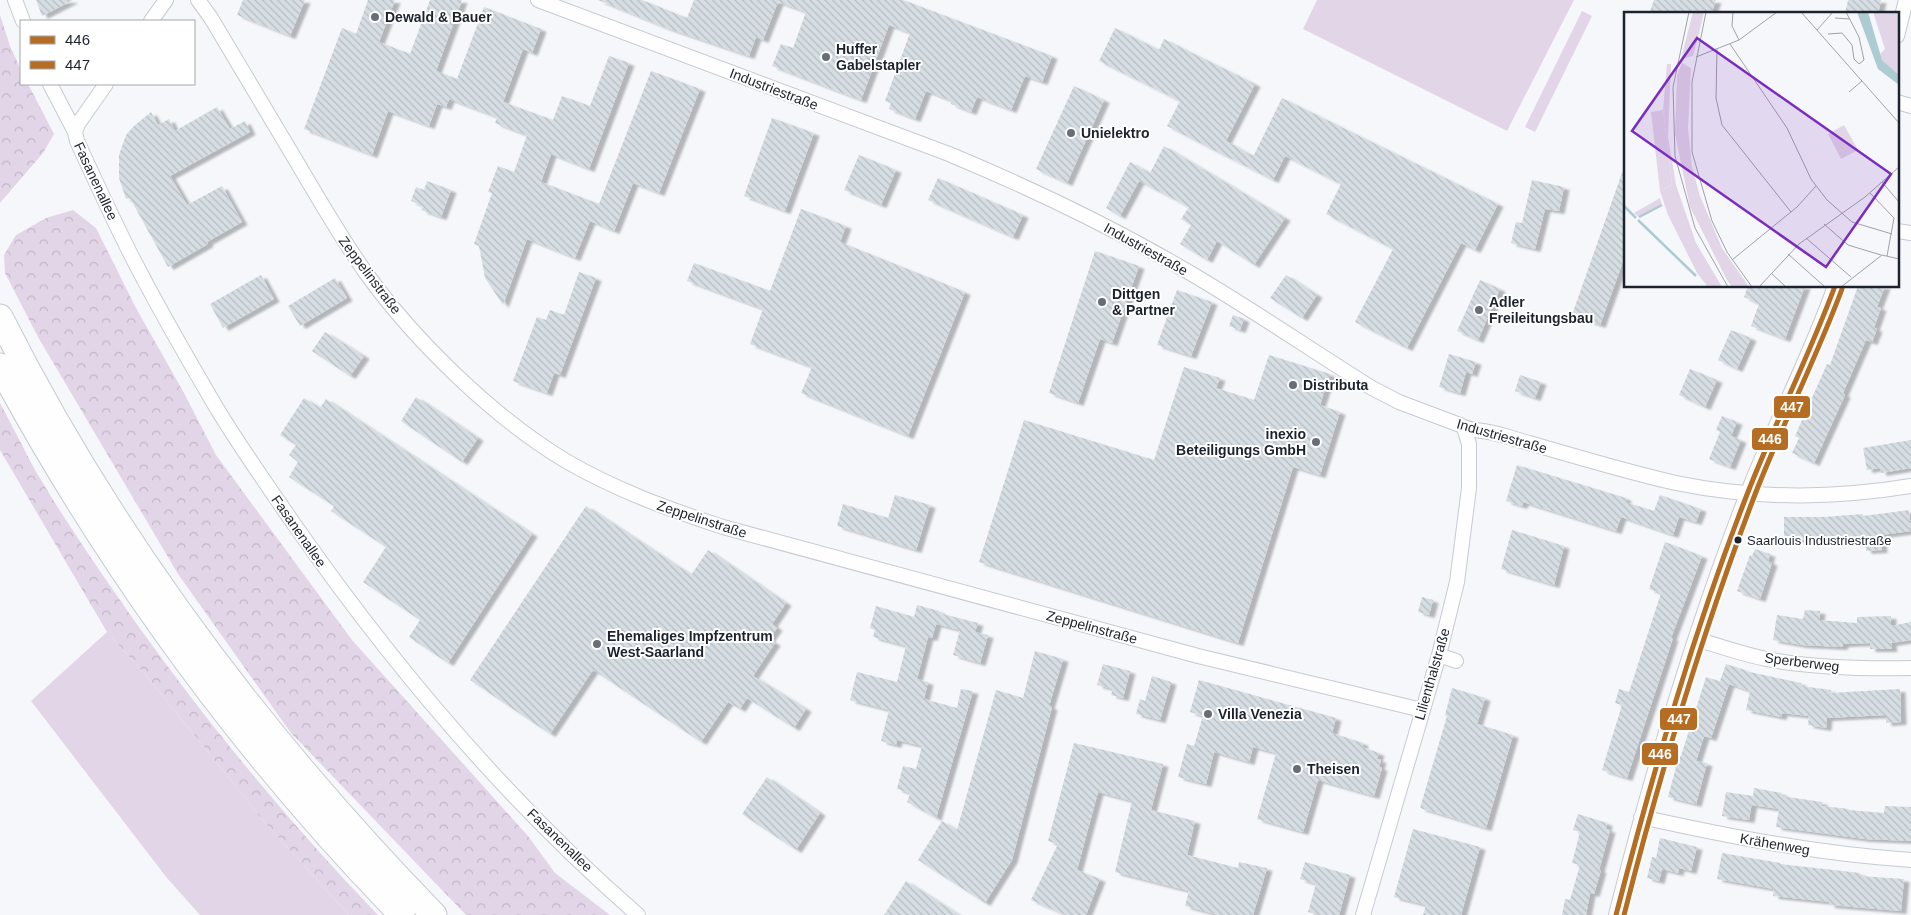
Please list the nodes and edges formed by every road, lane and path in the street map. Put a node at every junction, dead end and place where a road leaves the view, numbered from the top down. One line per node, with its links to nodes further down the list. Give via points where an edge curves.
1 (15, 0): 6 (street)
2 (166, 0): 7 (street)
3 (198, 0): 26 (street, Zeppelinstraße, via 342,237 373,282 427,346 464,382 565,461 659,506 722,527 1198,656)
4 (538, 0): 19 (street, Industriestraße, via 940,151 1061,204 1180,266 1379,391)
5 (1906, 0): 8 (street)
6 (23, 20)
7 (151, 20)
8 (1898, 32)
9 (51, 85): 13 (street, Fasanenallee)
10 (105, 85): 13 (street)
11 (1898, 102): 12 (street)
12 (1911, 106)
13 (75, 132): 31 (street, Fasanenallee, via 128,249 193,367 262,477 335,583 493,774)
14 (1898, 231): 15 (street)
15 (1911, 234)
16 (1834, 288): 21 (street)
17 (0, 317): 30 (highway, via 62,432 120,525 203,646 344,819)
18 (0, 366): 29 (highway, via 101,538 189,665 326,834)
19 (1464, 428): 21 (street, Industriestraße, via 1494,433 1677,483); 23 (street, Lilienthalstraße, via 1469,462 1466,524 1457,582)
20 (1911, 486): 21 (street, Industriestraße, via 1827,496)
21 (1748, 493): 22 (street)
22 (1696, 639): 25 (street, Sperberweg, via 1766,659 1808,665); 27 (street)
23 (1439, 655): 24 (street); 26 (street, Lilienthalstraße)
24 (1456, 661)
25 (1911, 668)
26 (1422, 710): 32 (street, Lilienthalstraße)
27 (1641, 817): 28 (street, Krähenweg, via 1812,851); 33 (street)
28 (1911, 860)
29 (402, 915)
30 (434, 915)
31 (638, 915)
32 (1363, 915)
33 (1616, 915)

